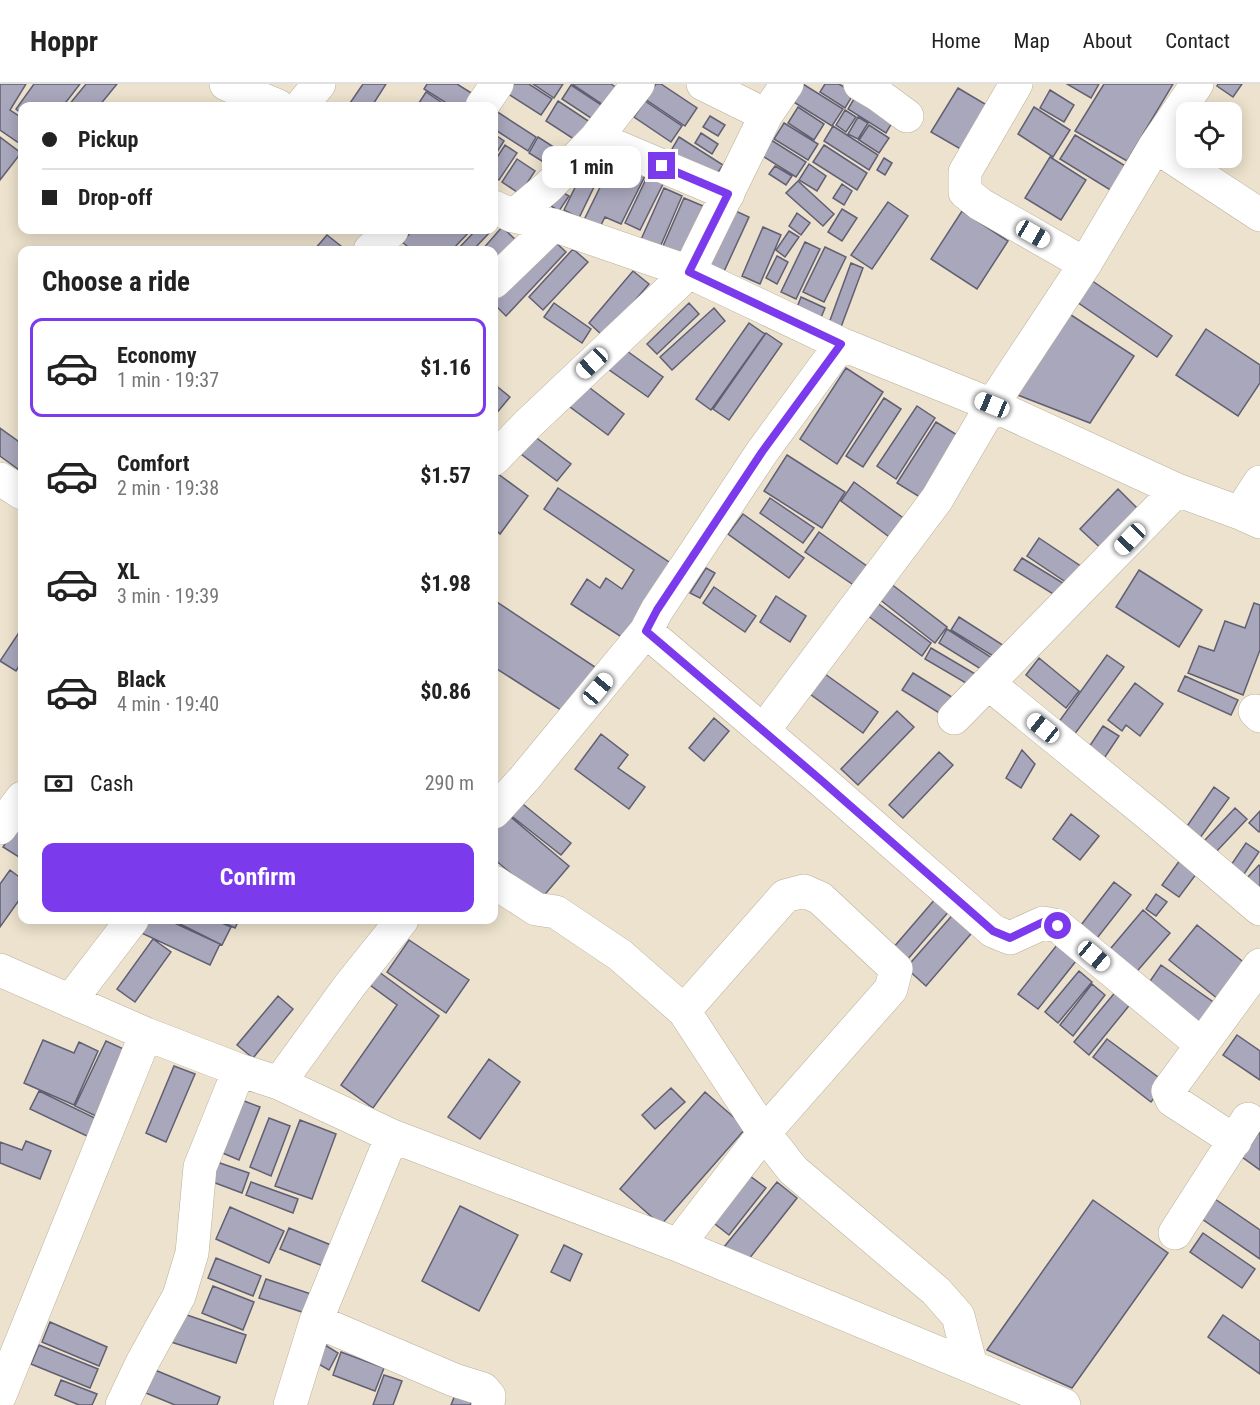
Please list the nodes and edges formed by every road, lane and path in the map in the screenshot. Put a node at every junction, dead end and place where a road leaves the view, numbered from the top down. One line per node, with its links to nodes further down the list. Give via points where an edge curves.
1 (226, 84): 10 (street)
2 (319, 84): 11 (street)
3 (497, 84): 12 (street)
4 (638, 84): 15 (street)
5 (703, 84): 13 (street)
6 (787, 84): 13 (street)
7 (860, 84): 14 (street)
8 (1016, 84): 23 (street, via 965,172 965,192)
9 (1197, 84): 16 (street)
10 (269, 102)
11 (304, 102)
12 (485, 102)
13 (766, 115): 17 (street)
14 (907, 117)
15 (596, 138): 17 (street); 18 (street, via 547,188)
16 (1155, 146): 19 (street); 23 (street)
17 (728, 194): 24 (street)
18 (503, 211): 20 (street)
19 (1260, 215)
20 (553, 225): 24 (street); 25 (street)
21 (388, 234): 22 (street)
22 (374, 246)
23 (1085, 264): 27 (street)
24 (689, 272): 26 (street); 28 (street)
25 (498, 278)
26 (841, 344): 27 (street); 34 (street, via 762,452)
27 (992, 405): 32 (street); 37 (street, via 937,499)
28 (498, 455)
29 (0, 479): 31 (street)
30 (1260, 482): 33 (street)
31 (18, 490)
32 (1177, 490): 33 (street); 35 (street)
33 (1250, 517)
34 (646, 631): 37 (street); 39 (street)
35 (988, 683): 36 (street); 42 (street)
36 (954, 718)
37 (763, 730): 50 (street, via 993,931 1010,938 1043,922 1058,926)
38 (18, 803): 40 (street)
39 (498, 808)
40 (0, 828)
41 (498, 885): 48 (street, via 536,909 556,912 620,955)
42 (1260, 909)
43 (129, 924): 47 (street)
44 (399, 924): 52 (street)
45 (1260, 965): 50 (street)
46 (0, 970): 47 (street)
47 (70, 1000): 49 (street)
48 (684, 1011): 53 (street); 53 (street, via 785,896 804,891 820,898 896,969 891,988)
49 (146, 1034): 51 (street); 59 (street)
50 (1202, 1045): 55 (street, via 1168,1091 1172,1100 1241,1130)
51 (239, 1070): 52 (street); 60 (street, via 200,1167 192,1253 178,1296)
52 (279, 1083): 54 (street)
53 (764, 1133): 56 (street); 58 (street, via 793,1170 936,1291 958,1316)
54 (392, 1136): 56 (street); 57 (street)
55 (1175, 1233)
56 (678, 1245): 58 (street)
57 (316, 1321): 61 (street); 62 (street, via 483,1389 489,1396)
58 (971, 1366): 63 (street)
59 (0, 1395)
60 (122, 1405)
61 (290, 1405)
62 (488, 1405)
63 (1064, 1405)

